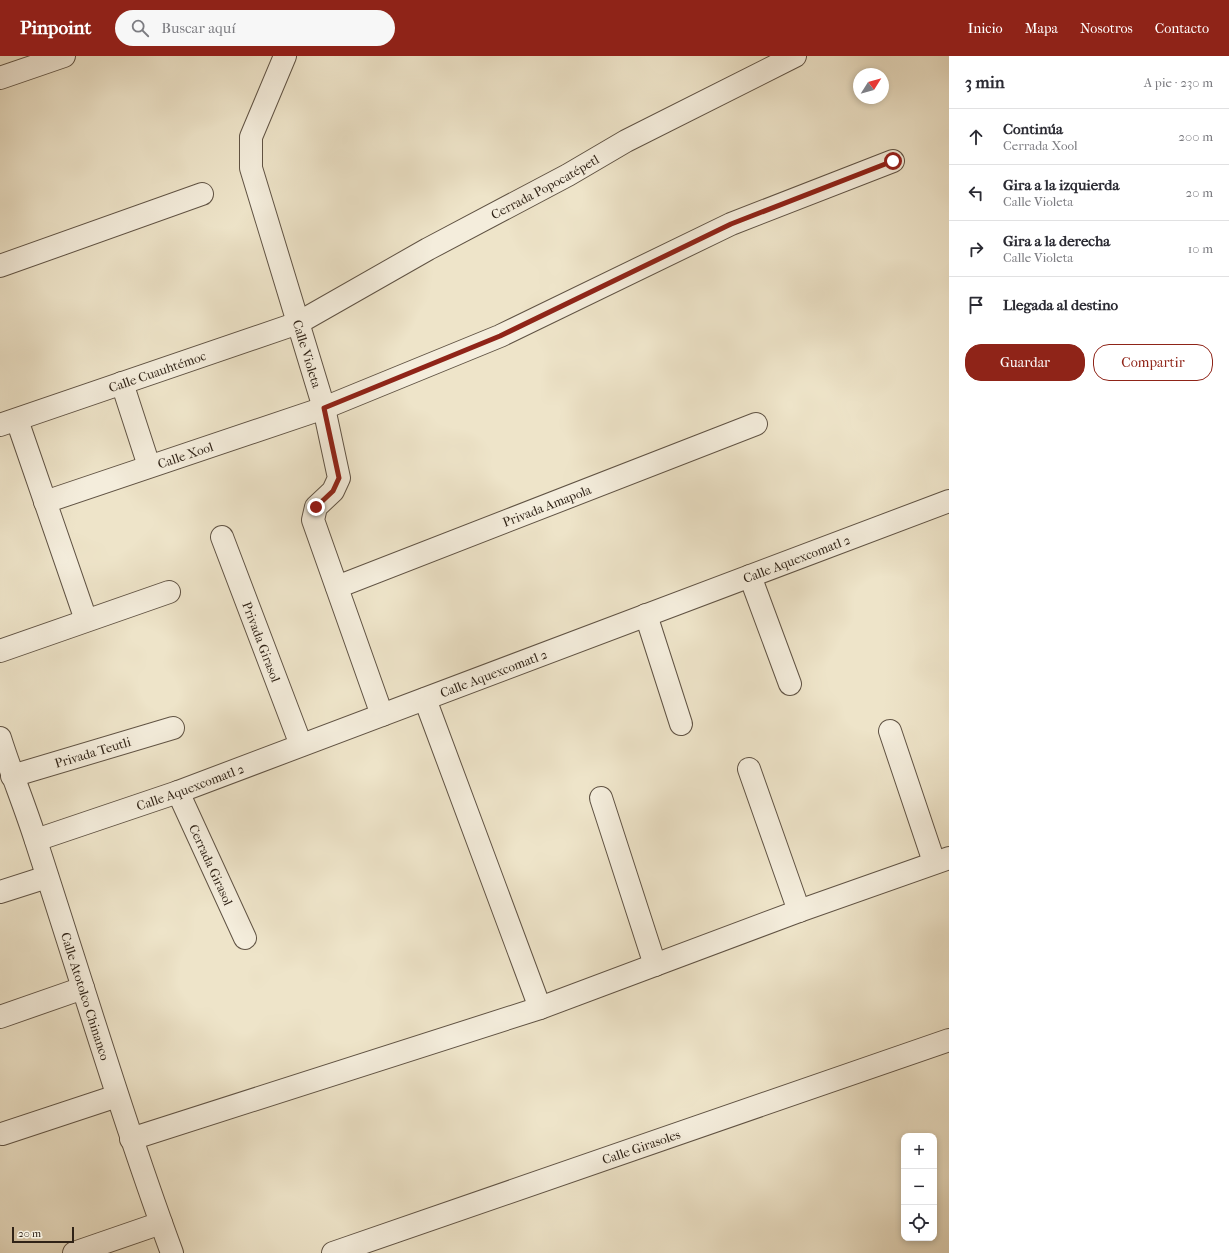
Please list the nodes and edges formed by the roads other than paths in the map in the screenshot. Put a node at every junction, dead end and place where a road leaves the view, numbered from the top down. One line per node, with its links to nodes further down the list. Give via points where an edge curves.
1 (64, 56): 4 (street)
2 (285, 56): 8 (street, Calle Violeta, via 251,137 251,168)
3 (795, 56): 8 (street, Cerrada Popocatépetl, via 644,131)
4 (0, 78)
5 (893, 161): 10 (street, Calle Xool, via 731,224 500,336)
6 (202, 194): 7 (street)
7 (0, 266)
8 (298, 323): 9 (street, Calle Cuauhtémoc); 10 (street, Calle Violeta)
9 (122, 383): 11 (street, Calle Cuauhtémoc); 13 (street)
10 (324, 408): 13 (street, Calle Xool); 18 (street, Calle Violeta, via 339,478 333,491 316,507 313,520)
11 (8, 422): 15 (street)
12 (756, 424): 18 (street, Privada Amapola)
13 (149, 466): 15 (street, Calle Xool)
14 (949, 501): 17 (street, Calle Aquexcomatl 2)
15 (45, 502): 21 (street)
16 (222, 537): 30 (street, Privada Girasol)
17 (750, 576): 20 (street, Calle Aquexcomatl 2); 23 (street)
18 (337, 587): 25 (street, Calle Violeta)
19 (169, 592): 21 (street)
20 (646, 615): 24 (street, Calle Aquexcomatl 2); 26 (street)
21 (86, 620): 22 (street)
22 (0, 651)
23 (790, 684)
24 (425, 699): 25 (street, Calle Aquexcomatl 2); 43 (street)
25 (382, 715): 30 (street, Calle Aquexcomatl 2)
26 (681, 724)
27 (173, 728): 32 (street, Privada Teutli)
28 (890, 731): 36 (street)
29 (0, 738): 32 (street, Calle Atotolco Chinanco)
30 (301, 745): 33 (street, Calle Aquexcomatl 2)
31 (749, 770): 39 (street)
32 (12, 776): 35 (street, Calle Atotolco Chinanco)
33 (178, 792): 35 (street, Calle Aquexcomatl 2); 40 (street, Cerrada Girasol)
34 (601, 798): 41 (street)
35 (36, 840): 37 (street, Calle Atotolco Chinanco)
36 (941, 860): 39 (street)
37 (47, 877): 38 (street); 42 (street, Calle Atotolco Chinanco)
38 (0, 892)
39 (799, 911): 41 (street)
40 (245, 938)
41 (655, 965): 43 (street)
42 (83, 988): 44 (street); 46 (street, Calle Atotolco Chinanco)
43 (540, 1008): 48 (street)
44 (0, 1017)
45 (949, 1040): 52 (street, Calle Girasoles)
46 (117, 1096): 47 (street); 48 (street, Calle Atotolco Chinanco)
47 (2, 1134)
48 (131, 1139): 49 (street, Calle Atotolco Chinanco)
49 (161, 1223): 50 (street); 51 (street, Calle Atotolco Chinanco)
50 (74, 1253)
51 (172, 1253)
52 (333, 1253)

